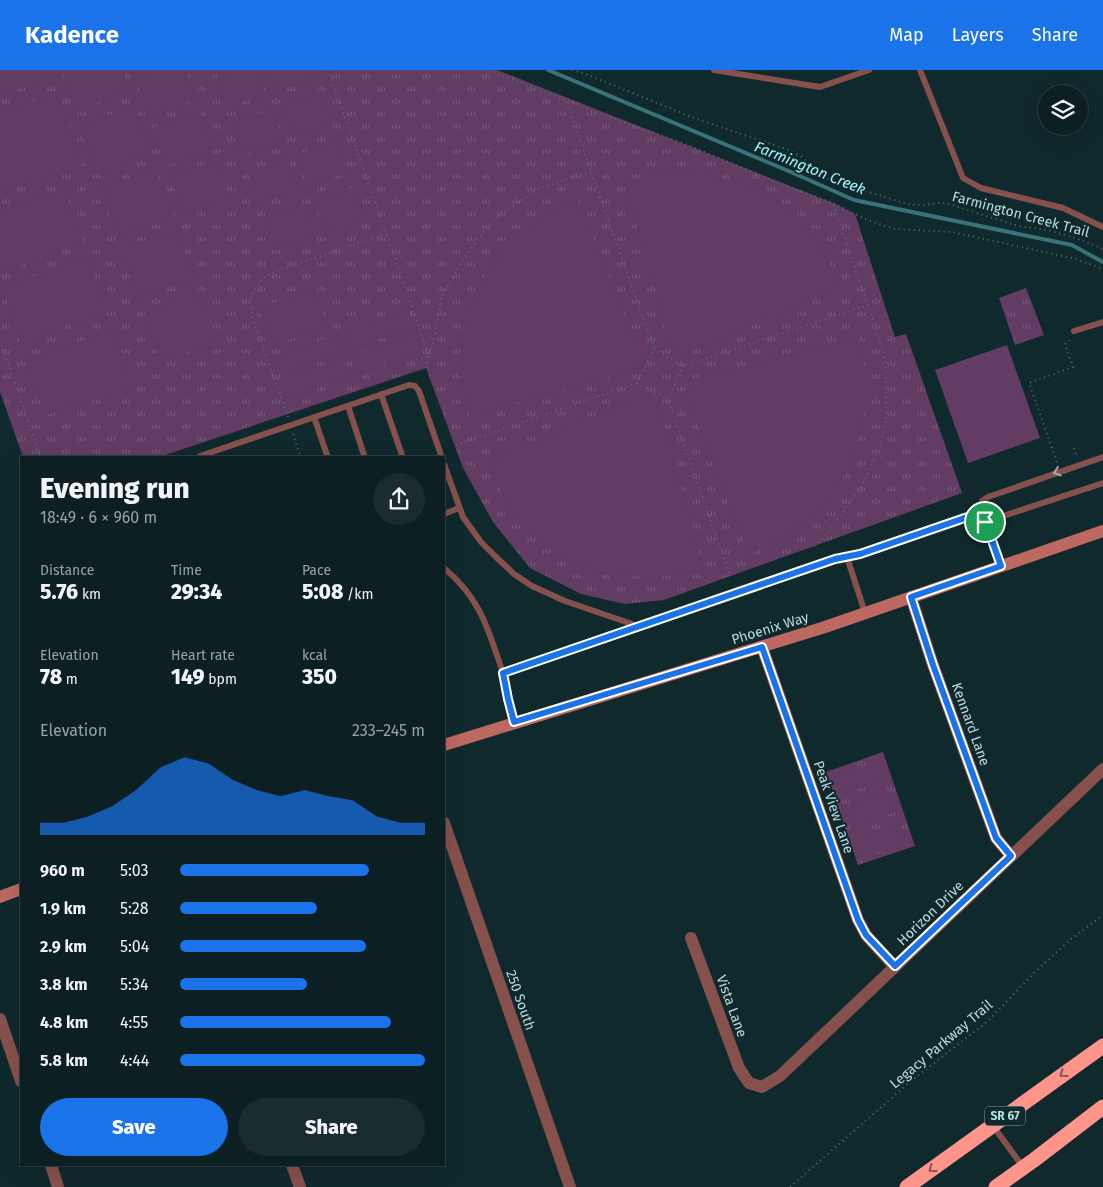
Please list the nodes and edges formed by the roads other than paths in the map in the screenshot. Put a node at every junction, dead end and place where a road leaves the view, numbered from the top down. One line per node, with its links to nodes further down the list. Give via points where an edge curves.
1 (714, 70): 2 (lane, via 820,88)
2 (869, 70)
3 (920, 70): 4 (lane, via 963,178 982,188 1063,208)
4 (1103, 227)
5 (1103, 322): 6 (lane)
6 (1074, 332)
7 (381, 394): 8 (lane); 13 (lane); 14 (lane, via 415,386)
8 (348, 406): 9 (lane); 12 (lane)
9 (314, 417): 10 (lane); 11 (lane)
10 (201, 456)
11 (327, 456)
12 (364, 456)
13 (402, 456)
14 (441, 456)
15 (1103, 457): 19 (lane, one-way to 19, via 988,497 982,502)
16 (445, 467): 18 (lane)
17 (1103, 483): 21 (lane)
18 (459, 508): 20 (lane); 28 (lane, via 486,547 532,586)
19 (982, 512): 21 (lane); 23 (lane)
20 (445, 514)
21 (985, 522): 24 (lane)
22 (1103, 531): 24 (street, Phoenix Way)
23 (847, 557): 27 (lane); 28 (lane)
24 (1001, 566): 26 (street, Phoenix Way)
25 (445, 569): 30 (lane, via 477,606)
26 (911, 597): 27 (street, Phoenix Way); 35 (street, Kennard Lane, via 996,838)
27 (865, 613): 29 (street, Phoenix Way)
28 (639, 626): 30 (lane)
29 (762, 647): 31 (street, Phoenix Way); 39 (street, Peak View Lane, via 858,920 866,935)
30 (503, 673): 31 (lane)
31 (514, 722): 32 (street, Phoenix Way)
32 (445, 745)
33 (1103, 768): 35 (street, Horizon Drive)
34 (445, 826): 52 (street, 250 South)
35 (1011, 856): 39 (street, Horizon Drive)
36 (20, 889): 37 (street)
37 (0, 897)
38 (691, 938): 43 (street, Vista Lane, via 739,1068)
39 (895, 966): 43 (street, Horizon Drive, via 780,1076 762,1087)
40 (0, 1020): 42 (street)
41 (1103, 1046): 46 (highway, SR 67, one-way to 46)
42 (20, 1078)
43 (750, 1083)
44 (1103, 1107): 47 (highway)
45 (1103, 1117): 47 (highway)
46 (992, 1125): 47 (lane); 53 (highway, SR 67, one-way to 53)
47 (1029, 1163): 54 (highway)
48 (50, 1166): 50 (street)
49 (292, 1166): 51 (street)
50 (58, 1187)
51 (300, 1187)
52 (570, 1187)
53 (907, 1187)
54 (996, 1187)

